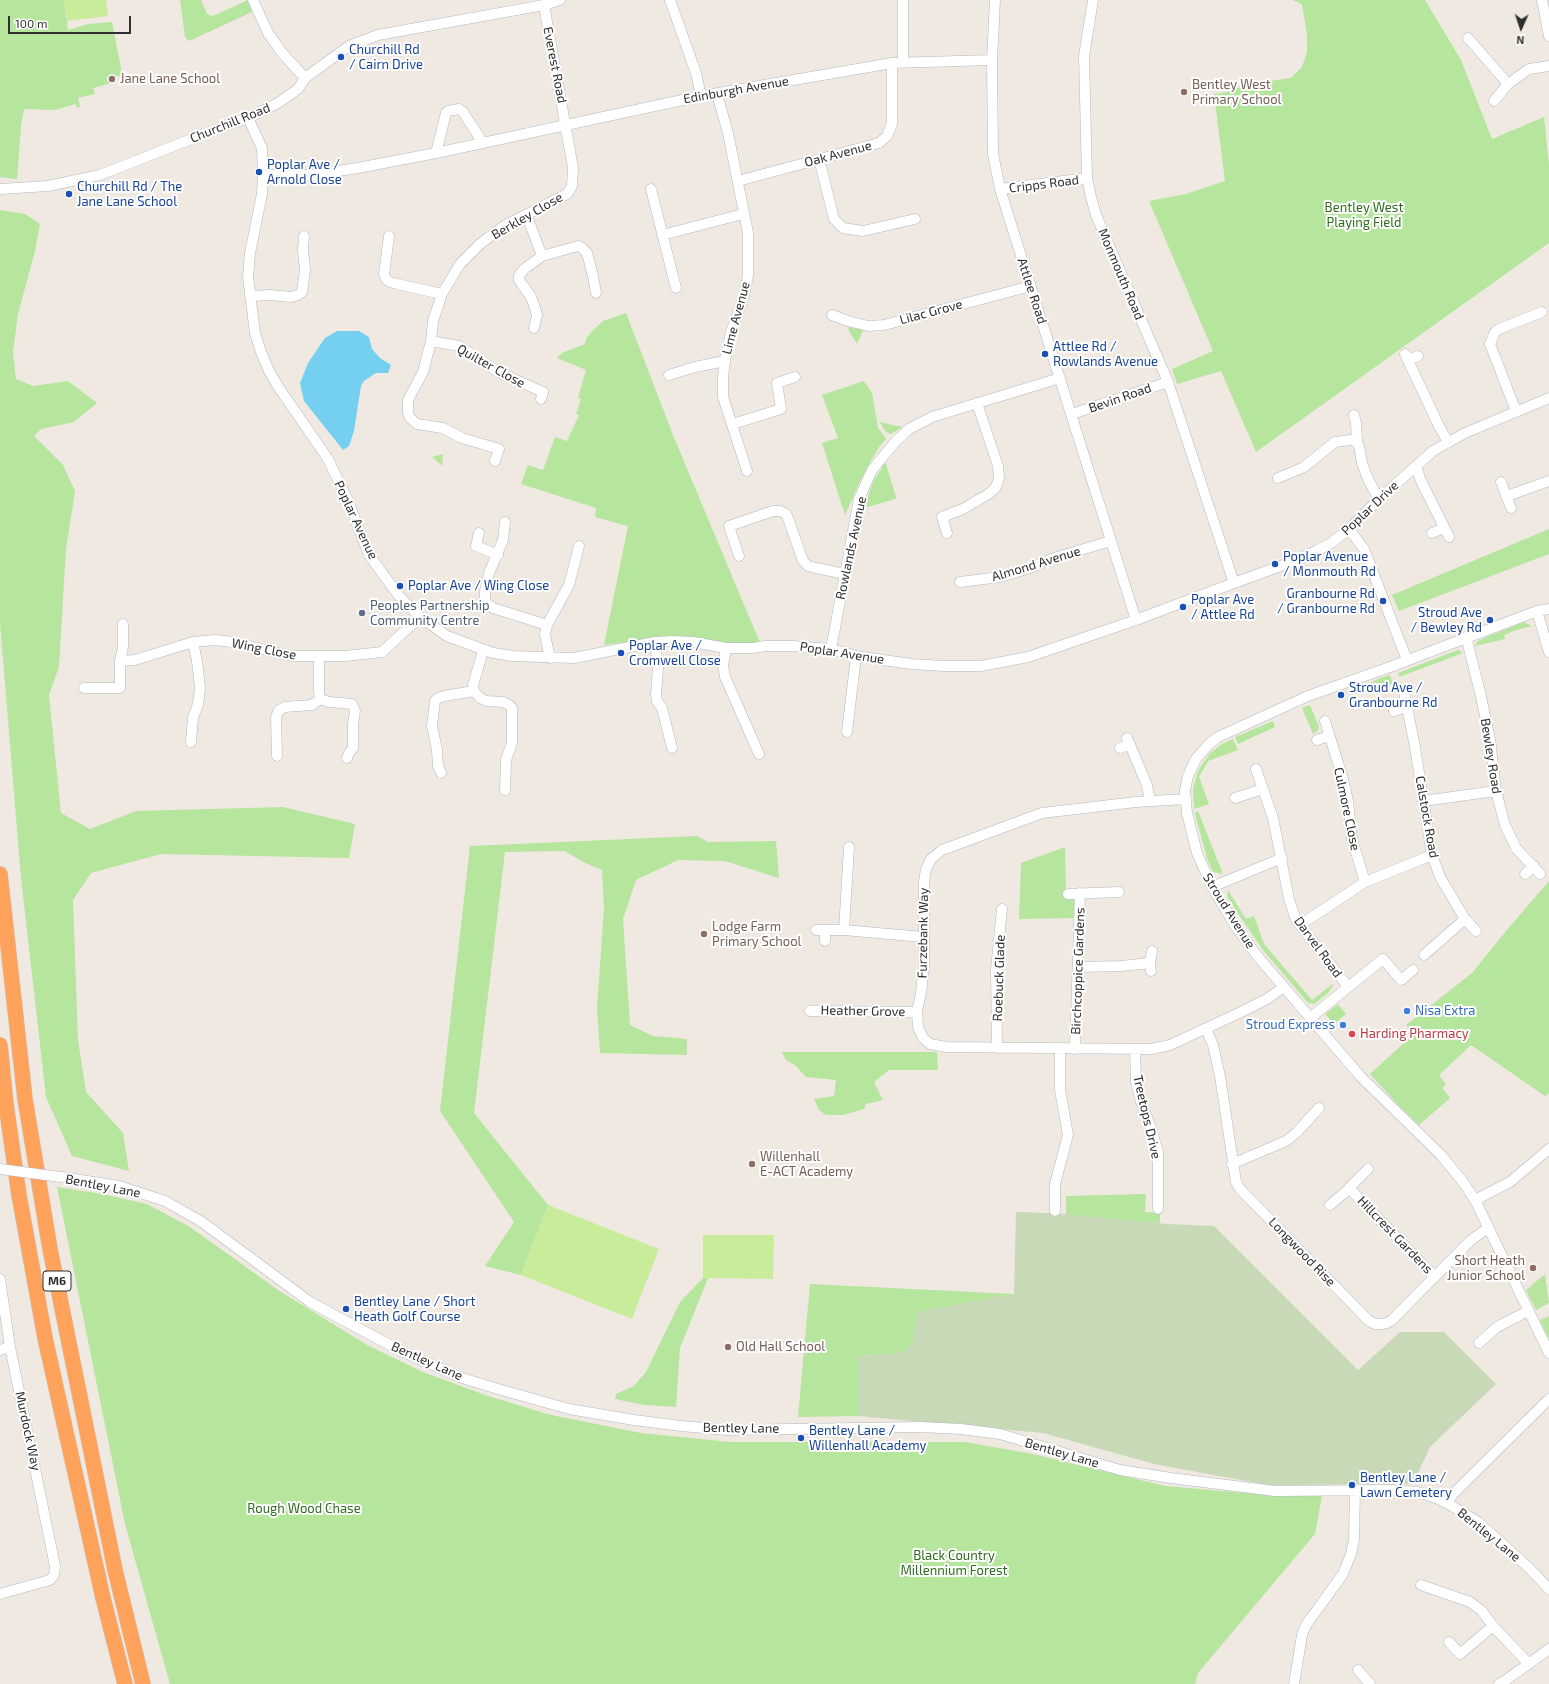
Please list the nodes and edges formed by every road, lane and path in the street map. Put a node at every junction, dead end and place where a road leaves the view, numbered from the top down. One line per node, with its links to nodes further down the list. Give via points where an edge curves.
1 (253, 0): 15 (street, via 268,33)
2 (560, 0): 8 (street, Churchill Road)
3 (670, 0): 18 (street, via 696,73)
4 (902, 0): 12 (street)
5 (995, 0): 11 (street, Attlee Road)
6 (1092, 0): 26 (street, Monmouth Road, via 1084,56)
7 (1544, 0): 9 (street)
8 (544, 5): 15 (street, Churchill Road, via 378,35 349,46); 21 (street, Everest Road)
9 (1549, 36)
10 (1468, 38): 16 (street)
11 (992, 60): 12 (street, Edinburgh Avenue); 30 (street, Attlee Road, via 993,154)
12 (903, 62): 13 (street, Edinburgh Avenue)
13 (892, 63): 17 (street, Edinburgh Avenue); 24 (street, Oak Avenue, via 892,124 887,136 879,143)
14 (1549, 66): 16 (street, via 1529,69)
15 (305, 78): 20 (street, Churchill Road, via 298,89 278,103)
16 (1508, 84): 19 (street)
17 (717, 94): 18 (street, Edinburgh Avenue); 27 (street, Lime Avenue)
18 (701, 96): 21 (street, Edinburgh Avenue)
19 (1494, 101)
20 (248, 118): 25 (street, Poplar Avenue, via 262,148); 28 (street, Churchill Road, via 100,174 48,186)
21 (566, 124): 22 (street, Edinburgh Avenue); 32 (street, Berkley Close, via 573,168 572,186 567,194)
22 (483, 143): 23 (street, Edinburgh Avenue); 23 (street, via 459,109 448,111)
23 (436, 153): 25 (street, Edinburgh Avenue, via 312,175)
24 (819, 159): 27 (street, Oak Avenue); 33 (street, via 834,219 843,228 862,231)
25 (263, 175): 42 (street, Poplar Avenue, via 262,194 250,253)
26 (1087, 178): 30 (street, Cripps Road); 52 (street, Monmouth Road, via 1096,215)
27 (738, 181): 31 (street, Lime Avenue)
28 (3, 189)
29 (651, 189): 34 (street)
30 (1000, 189): 38 (street, Attlee Road)
31 (743, 214): 34 (street); 48 (street, Lime Avenue, via 748,233 748,275)
32 (527, 216): 37 (street); 41 (street, Berkley Close, via 504,226 480,244 460,264)
33 (915, 219)
34 (662, 235): 39 (street)
35 (304, 236): 42 (street, via 306,270 302,292 291,297)
36 (389, 236): 41 (street, via 384,274 386,278 390,282)
37 (542, 256): 40 (street, via 581,246 587,253); 45 (street, via 524,269 518,280 536,308)
38 (1031, 286): 44 (street, Lilac Grove, via 884,325 868,326); 51 (street, Attlee Road)
39 (676, 288)
40 (596, 293)
41 (442, 294): 46 (street, Berkley Close, via 433,321)
42 (250, 296): 87 (street, Poplar Avenue, via 255,333 269,371 328,460 349,503 369,555 399,596)
43 (1542, 312): 56 (street, via 1499,329 1490,344)
44 (832, 315)
45 (534, 328)
46 (431, 341): 54 (street, Quilter Close, via 459,346 500,373 543,392); 62 (street, Berkley Close, via 423,372 408,400 410,418 417,424 443,428 462,438 499,450)
47 (1410, 357): 61 (street)
48 (725, 361): 49 (street); 59 (street, Lime Avenue, via 724,397)
49 (669, 375)
50 (795, 377): 59 (street, via 777,383 781,409)
51 (1060, 378): 55 (street, Rowlands Avenue); 57 (street, Attlee Road)
52 (1168, 382): 57 (street, Bevin Road); 84 (street, Monmouth Road)
53 (1549, 398): 56 (street, Poplar Drive)
54 (541, 399)
55 (977, 403): 76 (street, via 998,466 999,478 996,487 990,493 963,509 942,517); 82 (street, Rowlands Avenue, via 932,417 909,429 872,470 859,500)
56 (1516, 411): 61 (street, Poplar Drive)
57 (1072, 414): 78 (street, Attlee Road)
58 (1354, 415): 60 (street)
59 (733, 424): 64 (street, Lime Avenue)
60 (1357, 442): 65 (street, via 1335,442 1304,467); 69 (street, via 1368,479)
61 (1448, 442): 63 (street, Poplar Drive)
62 (495, 461)
63 (1416, 466): 69 (street, Poplar Drive); 72 (street)
64 (747, 471)
65 (1278, 478)
66 (1549, 481): 68 (street)
67 (1501, 482): 68 (street)
68 (1507, 496): 70 (street)
69 (1379, 499): 73 (street, Poplar Drive)
70 (1511, 508)
71 (505, 522): 80 (street)
72 (1444, 528): 74 (street); 77 (street)
73 (1349, 529): 84 (street, Poplar Drive, via 1331,543); 101 (street, via 1364,549)
74 (1432, 532)
75 (479, 533): 80 (street, via 476,546)
76 (947, 533)
77 (1449, 537)
78 (1111, 541): 83 (street, Almond Avenue, via 1000,577); 88 (street, Attlee Road)
79 (579, 546): 90 (street, via 570,585)
80 (498, 555): 90 (street, via 489,573 485,602 493,608)
81 (739, 556): 82 (street, via 729,526 773,511 780,512 788,518 802,561 808,566)
82 (845, 574): 95 (street, Rowlands Avenue)
83 (960, 582)
84 (1234, 583): 88 (street, Poplar Drive)
85 (1549, 609): 86 (street, Stroud Avenue)
86 (1537, 611): 91 (street, Stroud Avenue); 97 (street)
87 (420, 617): 96 (street, Poplar Avenue, via 447,636); 99 (street, Wing Close, via 382,652)
88 (1136, 620): 98 (street, Poplar Avenue, via 1028,657 981,666 911,664)
89 (123, 624): 102 (street)
90 (547, 625): 100 (street, via 545,635)
91 (1466, 637): 101 (street, Stroud Avenue); 123 (street, Bewley Road, via 1490,739)
92 (193, 642): 99 (street, Wing Close, via 232,642 292,656); 102 (street, Wing Close, via 135,660); 113 (street, via 200,688)
93 (655, 642): 94 (street, Poplar Avenue, via 693,642); 100 (street, Poplar Avenue, via 574,658); 114 (street, via 658,669 657,701 662,708)
94 (726, 648): 95 (street, Poplar Avenue, via 793,646); 116 (street, via 723,666 725,677)
95 (831, 649): 98 (street, Poplar Avenue)
96 (484, 651): 100 (street, Poplar Avenue); 104 (street, via 473,685)
97 (1549, 652)
98 (856, 656): 110 (street)
99 (319, 657): 106 (street)
100 (550, 658)
101 (1408, 660): 125 (street, Stroud Avenue, via 1308,696 1218,737 1201,752 1191,768 1186,783)
102 (120, 661): 103 (street, via 120,688)
103 (84, 688)
104 (474, 691): 120 (street, via 444,696 435,701 432,726); 122 (street, via 480,698 503,702 512,708 512,743 506,760)
105 (1404, 692): 107 (street, Calstock Road)
106 (320, 698): 117 (street, via 312,705 285,707 279,710 276,717); 118 (street, via 328,702 352,704 355,711 354,748)
107 (1408, 707): 108 (street); 127 (street, Calstock Road)
108 (1394, 711)
109 (1325, 721): 111 (street, Culmore Close)
110 (847, 732)
111 (1329, 736): 112 (street); 133 (street, Culmore Close, via 1343,779 1352,839)
112 (1317, 740)
113 (191, 742)
114 (672, 748)
115 (1120, 748): 126 (street, via 1129,741 1147,785)
116 (758, 754)
117 (277, 756)
118 (347, 758)
119 (1256, 769): 121 (street, Darvel Road)
120 (441, 773)
121 (1263, 789): 124 (street); 130 (street, Darvel Road)
122 (505, 790)
123 (1496, 791): 127 (street); 132 (street, Bewley Road, via 1505,825 1516,848 1537,870)
124 (1235, 798)
125 (1185, 799): 126 (street, Furzebank Way); 134 (street, Stroud Avenue, via 1192,838)
126 (1150, 801): 143 (street, Furzebank Way, via 1042,813 942,850 931,859 926,869)
127 (1423, 801): 129 (street, Calstock Road)
128 (848, 847): 141 (street, via 843,871)
129 (1432, 855): 133 (street); 139 (street, Calstock Road, via 1440,877)
130 (1282, 858): 134 (street); 140 (street, Darvel Road, via 1289,899)
131 (0, 874): 190 (highway, M6, via 25,1099 50,1249 115,1570)
132 (1525, 874)
133 (1365, 882): 140 (street)
134 (1212, 887): 149 (street, Stroud Avenue, via 1247,941)
135 (1119, 892): 136 (street, Birchcoppice Gardens)
136 (1080, 893): 137 (street, Birchcoppice Gardens); 147 (street, Birchcoppice Gardens)
137 (1068, 894)
138 (1002, 909): 156 (street, Roebuck Glade, via 996,970)
139 (1464, 919): 142 (street, Calstock Road); 146 (street)
140 (1300, 925): 150 (street, Darvel Road)
141 (844, 930): 143 (street); 144 (street, via 820,930)
142 (1476, 930)
143 (923, 937): 152 (street, Furzebank Way, via 924,965)
144 (825, 941)
145 (1152, 951): 147 (street, via 1151,967)
146 (1424, 955)
147 (1078, 967): 158 (street, Birchcoppice Gardens)
148 (1413, 970): 150 (street, Darvel Road, via 1401,980 1383,959)
149 (1284, 987): 153 (street, Stroud Avenue); 154 (street, Furzebank Way, via 1244,1011)
150 (1348, 987): 153 (street, Darvel Road)
151 (810, 1011): 152 (street, Heather Grove)
152 (916, 1012): 156 (street, Furzebank Way, via 922,1038 930,1044 946,1047)
153 (1310, 1018): 166 (street, Stroud Avenue, via 1361,1077 1453,1168)
154 (1206, 1029): 159 (street, Furzebank Way, via 1170,1045); 162 (street, Longwood Rise, via 1213,1045 1220,1076)
155 (0, 1045): 189 (highway, M6, via 18,1188 45,1338 103,1598)
156 (997, 1048): 157 (street, Furzebank Way)
157 (1060, 1048): 158 (street, Furzebank Way); 169 (street, via 1060,1090 1068,1135 1055,1184)
158 (1074, 1049): 159 (street, Furzebank Way)
159 (1135, 1049): 168 (street, Treetops Drive, via 1136,1082 1158,1152)
160 (1319, 1108): 162 (street, via 1286,1141)
161 (1549, 1149): 166 (street, via 1510,1182)
162 (1232, 1164): 171 (street, Longwood Rise, via 1240,1189 1369,1321 1375,1324 1387,1323)
163 (0, 1169): 179 (street, Bentley Lane, bridge, via 119,1186 165,1201 202,1222 310,1302 374,1337 462,1378 570,1409 649,1422 727,1430 921,1427 961,1429 1000,1434 1120,1470 1152,1476 1275,1491)
164 (1368, 1169): 165 (street)
165 (1352, 1190): 167 (street); 171 (street, Hillcrest Gardens)
166 (1475, 1200): 170 (street, Stroud Avenue)
167 (1330, 1205)
168 (1158, 1209)
169 (1055, 1211)
170 (1488, 1228): 171 (street, Longwood Rise, via 1471,1240); 173 (street, Stroud Avenue)
171 (1435, 1277)
172 (0, 1279): 175 (street, Murdock Way)
173 (1528, 1311): 174 (street, via 1497,1328); 177 (street, Stroud Avenue)
174 (1479, 1343)
175 (10, 1347): 176 (street); 183 (street, Murdock Way, via 54,1555 54,1575 50,1580)
176 (0, 1350)
177 (1549, 1353)
178 (1549, 1399): 180 (street, via 1453,1494)
179 (1355, 1490): 180 (street, Bentley Lane, via 1418,1492); 191 (street, via 1354,1540 1351,1554 1343,1574 1306,1625)
180 (1447, 1503): 182 (street, Bentley Lane, via 1478,1522)
181 (1421, 1585): 184 (street, via 1470,1602 1482,1610)
182 (1549, 1589)
183 (0, 1594)
184 (1493, 1626): 185 (street, via 1460,1654); 187 (street)
185 (1449, 1642)
186 (1549, 1649): 187 (street)
187 (1529, 1664): 193 (street)
188 (1358, 1670): 192 (street)
189 (125, 1684)
190 (143, 1684)
191 (1294, 1684)
192 (1370, 1684)
193 (1499, 1684)

